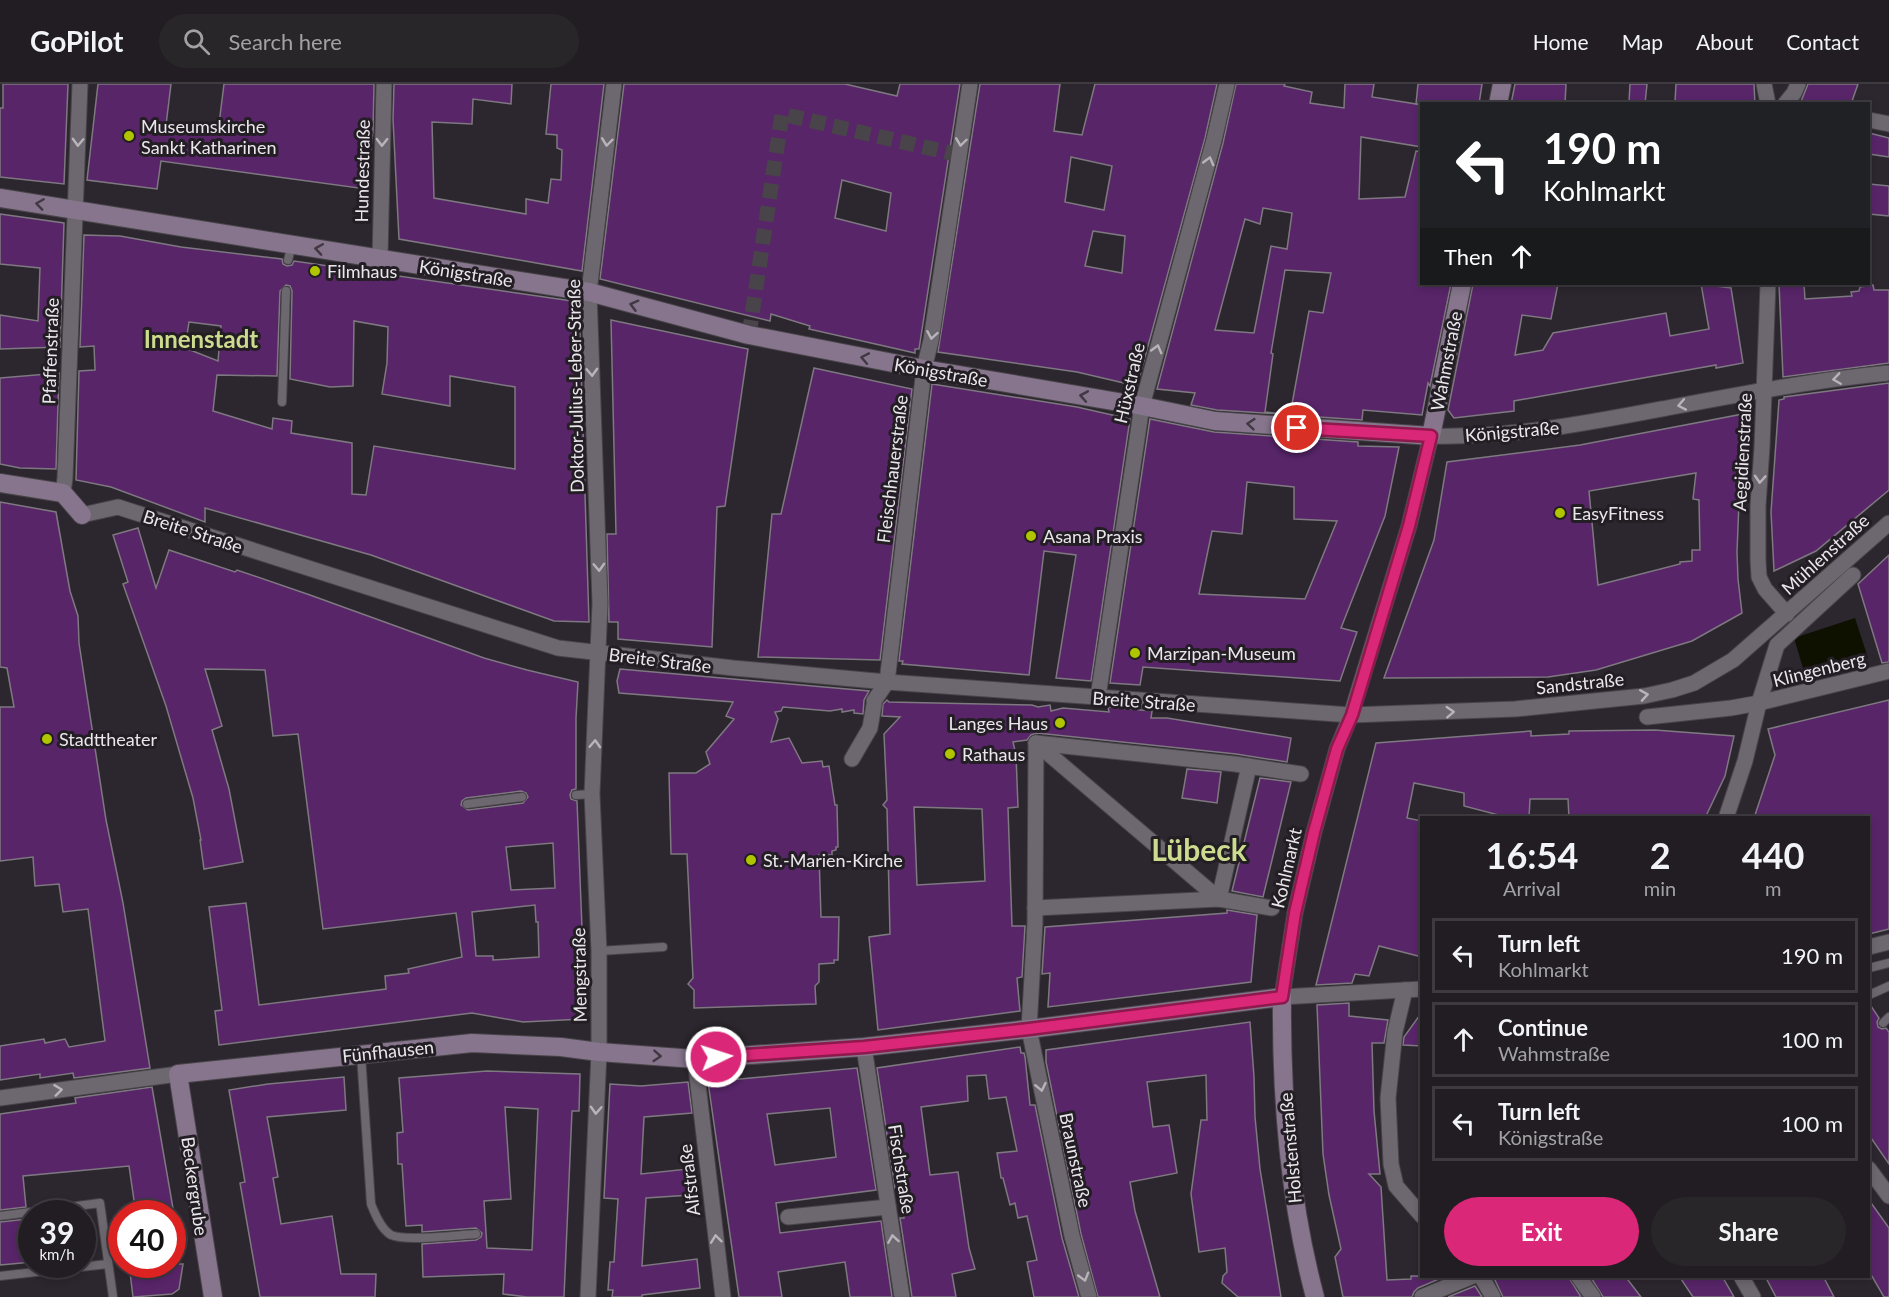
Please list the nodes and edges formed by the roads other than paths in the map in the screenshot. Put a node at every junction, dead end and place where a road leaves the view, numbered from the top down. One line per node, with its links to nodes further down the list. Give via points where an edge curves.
1 (80, 84): 15 (street, Pfaffenstraße, one-way to 15)
2 (384, 84): 16 (street, Hundestraße, one-way to 16)
3 (614, 84): 20 (street, Doktor-Julius-Leber-Straße, one-way to 20)
4 (970, 84): 21 (street, Fleischhauerstraße, one-way to 21, via 932,340)
5 (1227, 84): 25 (street, Hüxstraße, one-way to 5)
6 (1502, 84): 9 (street)
7 (1764, 84): 10 (street)
8 (1798, 84): 11 (street)
9 (1498, 102)
10 (1768, 102)
11 (1787, 102)
12 (1870, 120): 13 (street)
13 (1889, 124)
14 (0, 198): 15 (street, Königstraße, one-way to 14)
15 (75, 209): 16 (street, Königstraße, one-way to 15, via 290,252); 28 (street, Pfaffenstraße)
16 (380, 259): 20 (street, Königstraße)
17 (1462, 285): 26 (street, Wahmstraße)
18 (1768, 285): 23 (street, Aegidienstraße)
19 (286, 291): 24 (lane)
20 (589, 292): 21 (street, Königstraße, one-way to 20, via 749,335); 35 (street, Doktor-Julius-Leber-Straße, one-way to 35, via 600,603)
21 (924, 369): 25 (street, Königstraße, one-way to 21); 37 (street, Fleischhauerstraße)
22 (1889, 373): 23 (street, Königstraße, one-way to 23)
23 (1765, 390): 26 (street, Königstraße, one-way to 26, via 1552,429); 34 (street, Aegidienstraße, one-way to 34, via 1758,560 1765,589)
24 (282, 402)
25 (1142, 406): 26 (street, Königstraße, one-way to 25, via 1215,421); 38 (street, Hüxstraße)
26 (1431, 436): 40 (street, Wahmstraße, via 1409,526)
27 (0, 483): 28 (street)
28 (63, 494): 29 (street, Breite Straße)
29 (82, 515): 35 (street, Breite Straße, via 118,507 558,648)
30 (1889, 523): 32 (street, Mühlenstraße)
31 (1853, 575): 33 (street, Klingenberg)
32 (1824, 580): 33 (street); 34 (street, Mühlenstraße)
33 (1834, 592): 39 (street, Klingenberg, via 1777,645)
34 (1787, 614): 40 (street, Sandstraße, one-way to 34, via 1515,709 1672,690 1733,660)
35 (598, 653): 37 (street, Breite Straße); 46 (street, Mengstraße, one-way to 35)
36 (1889, 673): 39 (street, Klingenberg)
37 (887, 682): 38 (street, Breite Straße); 43 (street, via 874,703 870,728)
38 (1098, 697): 40 (street, Breite Straße)
39 (1759, 703): 41 (street, Klingenberg); 50 (street)
40 (1352, 715): 64 (street, Kohlmarkt, via 1337,749 1314,832 1295,913)
41 (1647, 717)
42 (1036, 742): 44 (street); 51 (street); 53 (street, Braunstraße)
43 (852, 759)
44 (1249, 766): 45 (street); 51 (street)
45 (1301, 774)
46 (592, 794): 47 (lane); 57 (street, Mengstraße)
47 (576, 795)
48 (522, 797): 49 (lane)
49 (467, 804)
50 (1727, 816)
51 (1219, 899): 52 (street); 53 (street)
52 (1272, 908)
53 (1035, 916): 65 (street, Braunstraße)
54 (1889, 942): 56 (street)
55 (663, 947): 57 (lane)
56 (1870, 947)
57 (599, 951): 67 (street, Mengstraße)
58 (1889, 963): 59 (lane)
59 (1870, 968)
60 (1889, 986): 63 (lane)
61 (1420, 988): 62 (street)
62 (1405, 990): 64 (street); 75 (street, via 1395,1032 1388,1098 1391,1164 1395,1186)
63 (1870, 995)
64 (1282, 997): 65 (street, Fünfhausen); 92 (street, Holstenstraße, via 1285,1107 1294,1204)
65 (1029, 1029): 66 (street, Fünfhausen); 91 (street, Braunstraße, one-way to 91, via 1072,1236)
66 (864, 1047): 69 (street, Fünfhausen); 74 (street, Fischstraße)
67 (599, 1052): 68 (street, Fünfhausen, via 472,1043); 69 (street, Fünfhausen, one-way to 69); 88 (street, Mengstraße, one-way to 88)
68 (361, 1054): 70 (street, Fünfhausen); 78 (lane, via 371,1204 379,1222 391,1235 412,1238)
69 (695, 1059): 89 (street, Alfstraße, one-way to 69)
70 (178, 1074): 71 (street, one-way to 70); 87 (street, Beckergrube)
71 (0, 1098)
72 (1870, 1170): 73 (street)
73 (1889, 1196)
74 (888, 1207): 77 (street); 90 (street, Fischstraße, one-way to 74)
75 (1420, 1214)
76 (0, 1216): 79 (lane, via 100,1203)
77 (788, 1217)
78 (476, 1234)
79 (108, 1264): 80 (lane)
80 (0, 1275)
81 (110, 1278): 86 (lane)
82 (1468, 1278): 93 (street)
83 (1482, 1278): 94 (street)
84 (1579, 1278): 95 (street)
85 (1742, 1278): 96 (street)
86 (113, 1297)
87 (213, 1297)
88 (588, 1297)
89 (723, 1297)
90 (902, 1297)
91 (1089, 1297)
92 (1315, 1297)
93 (1422, 1297)
94 (1493, 1297)
95 (1593, 1297)
96 (1753, 1297)

